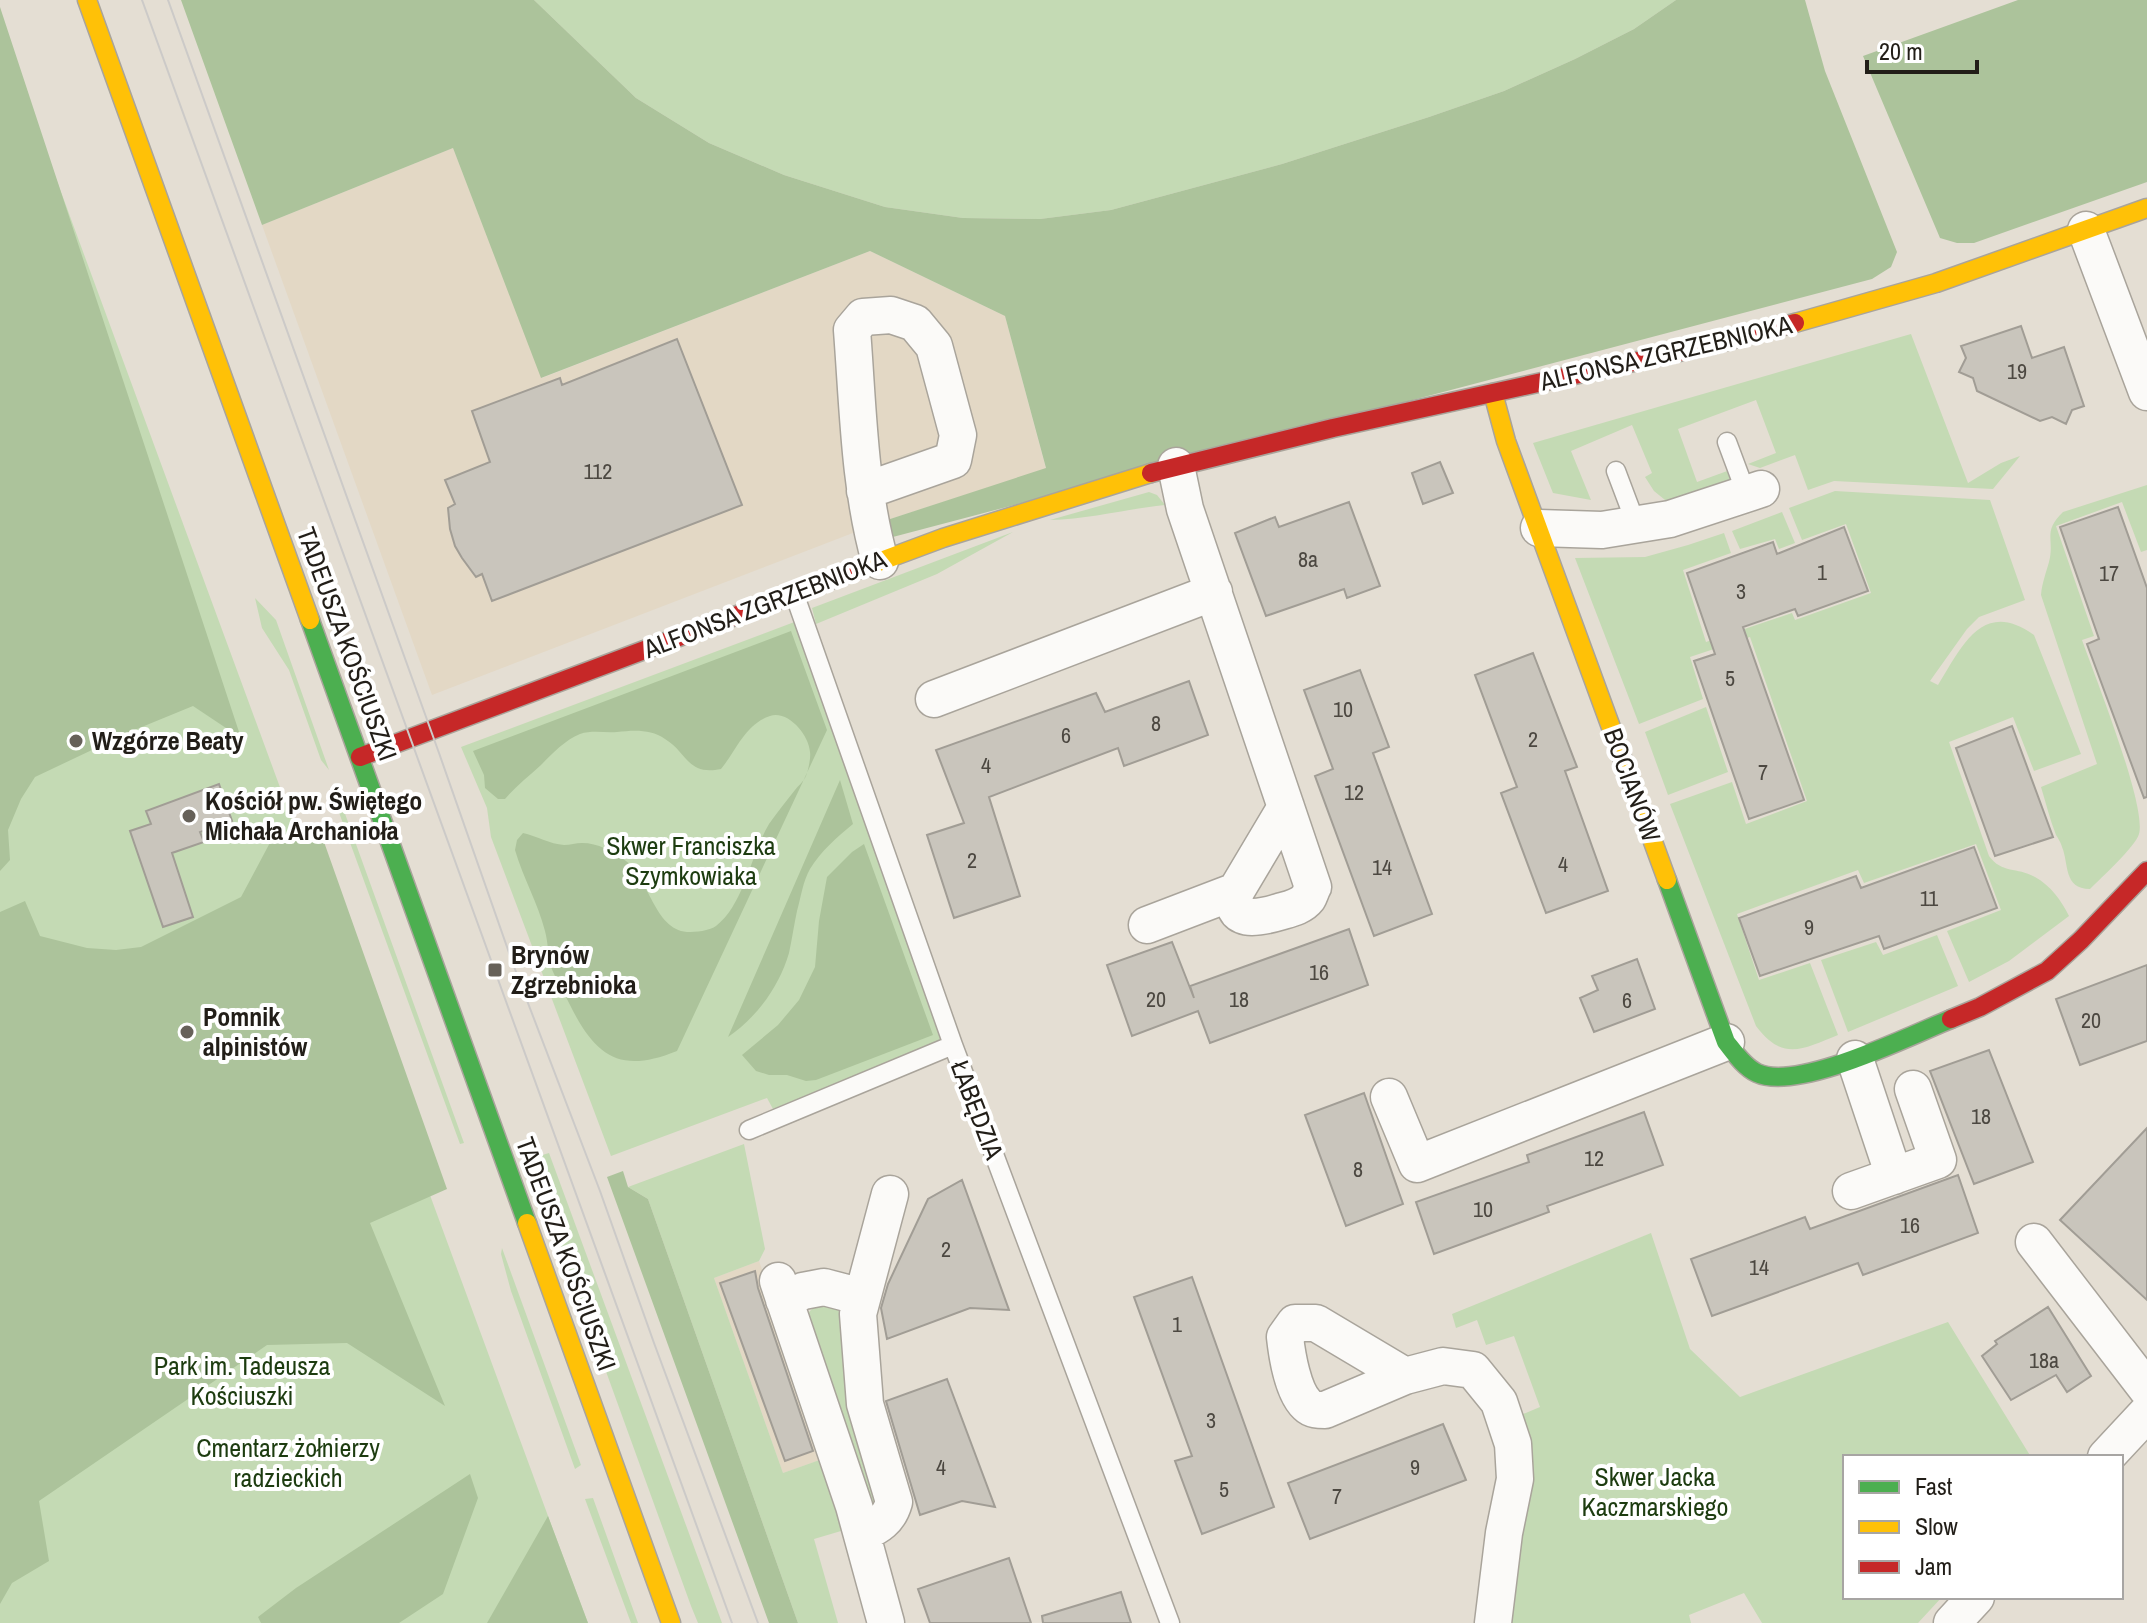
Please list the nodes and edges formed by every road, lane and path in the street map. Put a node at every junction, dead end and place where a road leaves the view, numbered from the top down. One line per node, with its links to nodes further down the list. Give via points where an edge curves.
1 (87, 0): 17 (street, TADEUSZA KOŚCIUSZKI)
2 (2147, 208): 3 (street, ALFONSA ZGRZEBNIOKA)
3 (2086, 230): 4 (street); 5 (street, ALFONSA ZGRZEBNIOKA, via 1824,316)
4 (2147, 392)
5 (1493, 393): 7 (street, ALFONSA ZGRZEBNIOKA); 12 (street, BOCIANÓW)
6 (1727, 442): 10 (lane)
7 (1176, 466): 13 (street, ALFONSA ZGRZEBNIOKA); 14 (street)
8 (1616, 471): 11 (lane)
9 (865, 491): 9 (street, via 852,330 863,317 891,315 915,323 934,346 958,435 953,460); 13 (street)
10 (1754, 491): 11 (street, via 1670,519)
11 (1636, 524): 12 (street, via 1602,530)
12 (1539, 528): 22 (street, BOCIANÓW)
13 (880, 561): 15 (street, ALFONSA ZGRZEBNIOKA)
14 (1214, 592): 16 (street); 18 (street)
15 (794, 593): 17 (street, ALFONSA ZGRZEBNIOKA); 23 (lane, ŁABĘDZIA)
16 (934, 699)
17 (360, 757): 39 (street, TADEUSZA KOŚCIUSZKI)
18 (1286, 807): 20 (street); 20 (street, via 1313,887 1307,899 1256,919 1237,910)
19 (2147, 871): 24 (street, BOCIANÓW, via 2047,971 1980,1007)
20 (1236, 891): 21 (street)
21 (1147, 925)
22 (1726, 1042): 24 (street, BOCIANÓW, via 1757,1073 1783,1077); 26 (street, via 1417,1164)
23 (953, 1045): 27 (lane); 41 (lane, ŁABĘDZIA)
24 (1855, 1059): 28 (street)
25 (1913, 1089): 28 (street, via 1938,1160)
26 (1389, 1097)
27 (749, 1130)
28 (1894, 1176): 29 (street)
29 (1851, 1191)
30 (890, 1194): 32 (street)
31 (2034, 1242): 34 (street)
32 (862, 1297): 37 (street, via 858,1314 865,1404 894,1502 880,1525); 37 (street, via 824,1287 781,1290)
33 (1405, 1376): 42 (street, via 1443,1366 1473,1370 1499,1402 1513,1444 1515,1479)
34 (2147, 1389)
35 (2147, 1413): 36 (street)
36 (2108, 1455)
37 (862, 1534): 40 (street)
38 (1974, 1599): 43 (street)
39 (671, 1623)
40 (886, 1623)
41 (1170, 1623)
42 (1493, 1623)
43 (1952, 1623)

